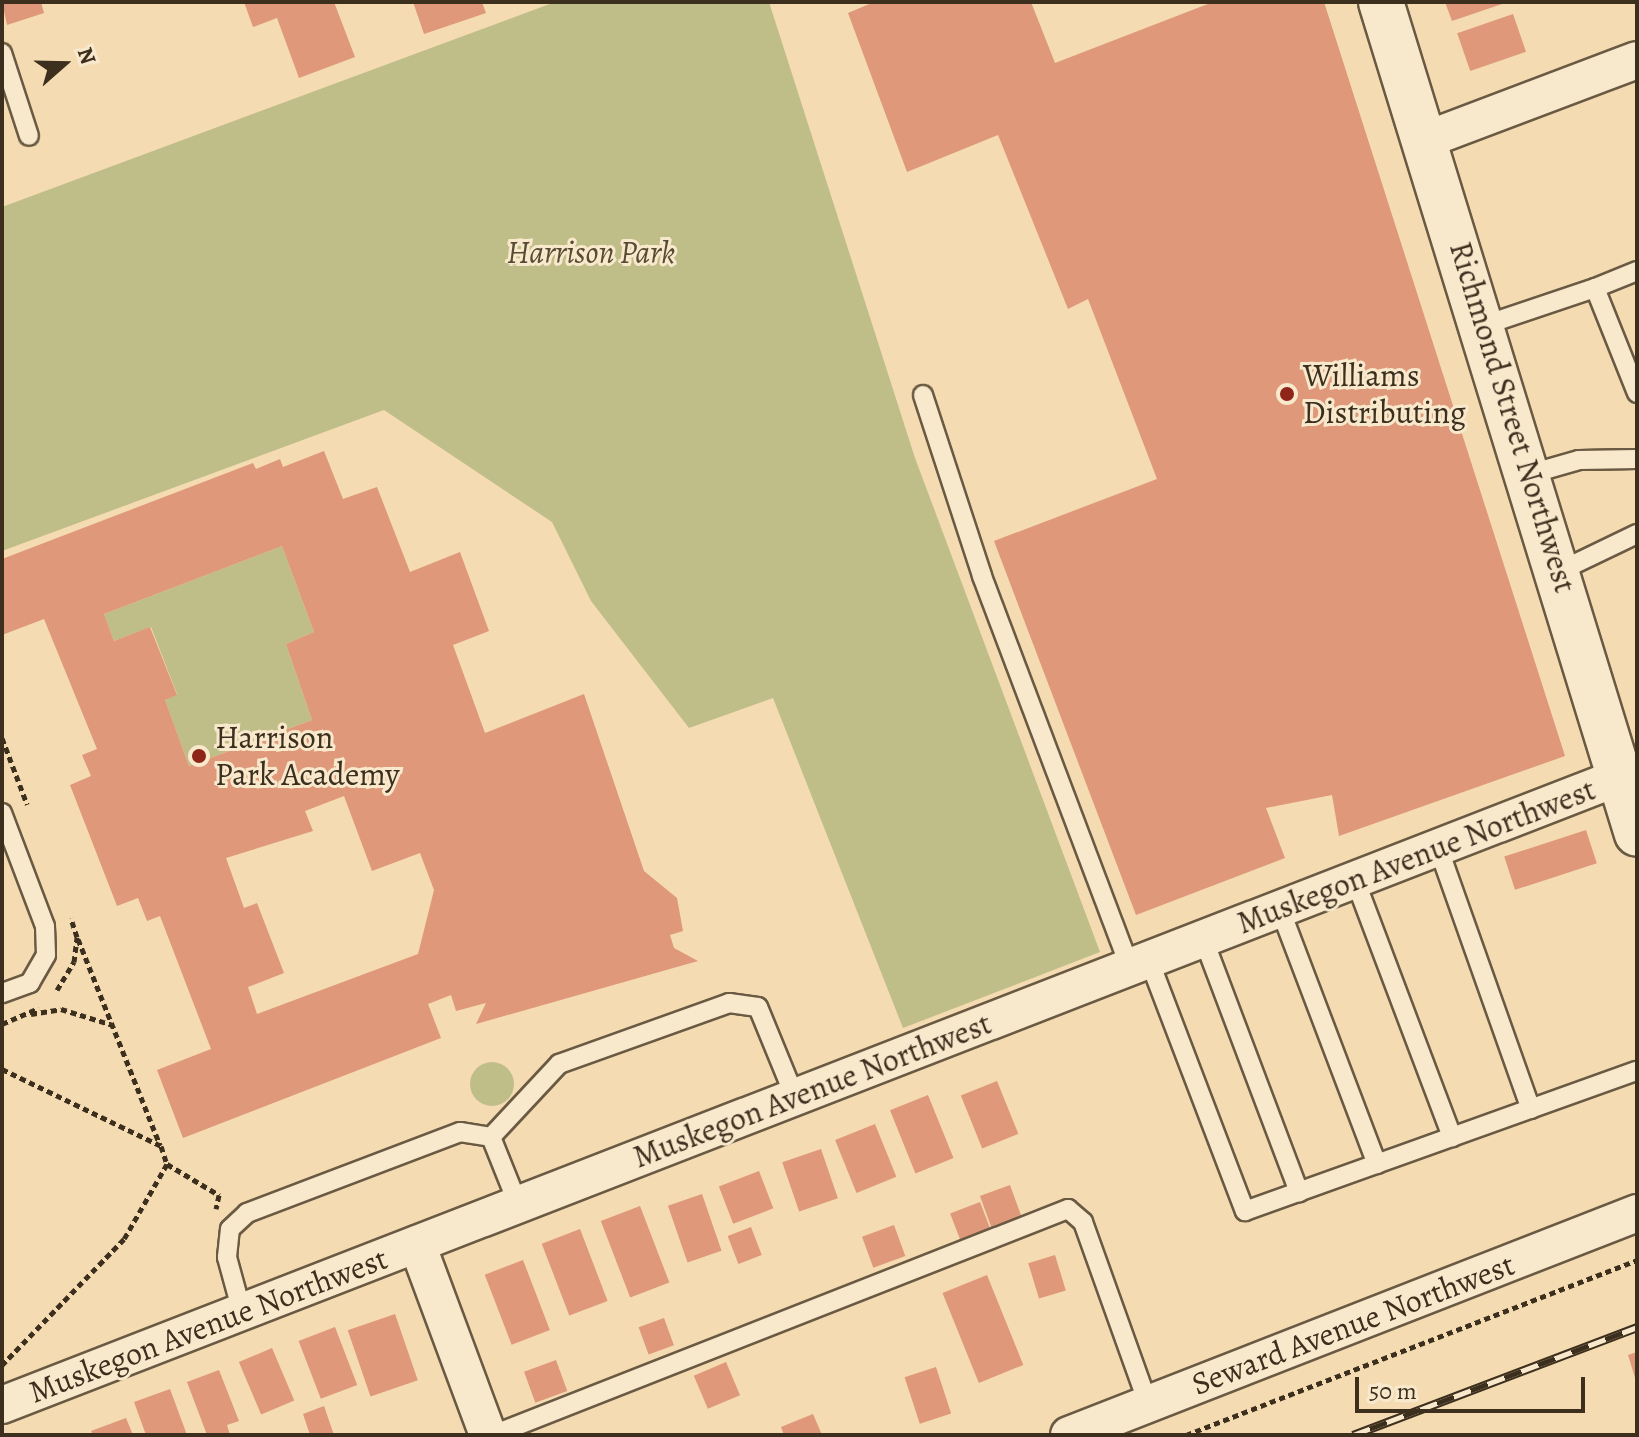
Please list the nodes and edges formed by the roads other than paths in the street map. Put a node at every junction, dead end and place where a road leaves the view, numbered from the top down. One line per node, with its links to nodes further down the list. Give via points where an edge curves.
1 (1381, 2): 5 (street, Richmond Street Northwest)
2 (2, 53): 4 (lane)
3 (1637, 60): 5 (street)
4 (29, 136)
5 (1428, 139): 8 (street, Richmond Street Northwest)
6 (1637, 271): 7 (lane)
7 (1595, 288): 8 (lane); 9 (lane)
8 (1485, 325): 12 (street, Richmond Street Northwest)
9 (1637, 393)
10 (923, 395): 22 (lane, via 982,576)
11 (1636, 457): 12 (lane, via 1579,460)
12 (1530, 474): 14 (street, Richmond Street Northwest)
13 (1637, 534): 14 (lane)
14 (1560, 571): 15 (street, Richmond Street Northwest)
15 (1622, 776): 17 (street, Richmond Street Northwest); 18 (street, Muskegon Avenue Northwest)
16 (2, 813): 23 (lane, via 45,926 46,955 30,983)
17 (1637, 834)
18 (1438, 847): 19 (street, Muskegon Avenue Northwest); 26 (lane)
19 (1355, 880): 20 (street, Muskegon Avenue Northwest); 28 (lane)
20 (1280, 909): 21 (street, Muskegon Avenue Northwest); 29 (lane)
21 (1203, 938): 22 (street, Muskegon Avenue Northwest); 30 (lane)
22 (1139, 964): 25 (street, Muskegon Avenue Northwest); 30 (lane, via 1245,1211)
23 (2, 993)
24 (1637, 1071): 26 (lane)
25 (795, 1097): 27 (lane, via 758,1007 729,1003 559,1064); 31 (street, Muskegon Avenue Northwest)
26 (1531, 1109): 28 (lane)
27 (491, 1137): 31 (lane); 34 (lane, via 460,1132 247,1213 230,1229 227,1257)
28 (1452, 1137): 29 (lane)
29 (1377, 1164): 30 (lane)
30 (1299, 1192)
31 (518, 1204): 33 (street, Muskegon Avenue Northwest)
32 (1637, 1213): 35 (street, Seward Avenue Northwest)
33 (417, 1244): 34 (street, Muskegon Avenue Northwest); 37 (street)
34 (242, 1312): 36 (street, Muskegon Avenue Northwest)
35 (1148, 1404): 37 (lane, via 1083,1222 1068,1209); 38 (street, Seward Avenue Northwest)
36 (2, 1405)
37 (490, 1435)
38 (1069, 1435)

